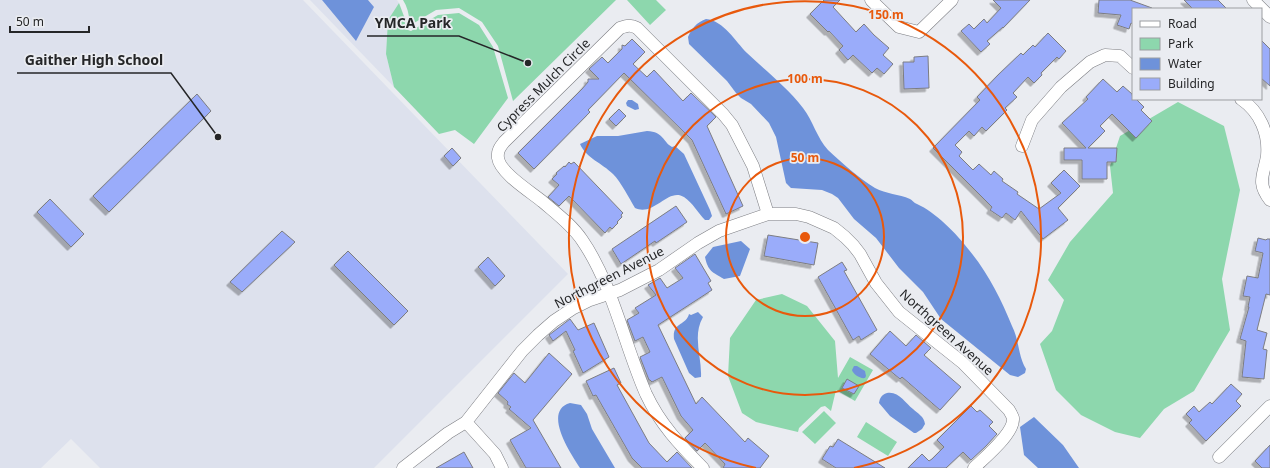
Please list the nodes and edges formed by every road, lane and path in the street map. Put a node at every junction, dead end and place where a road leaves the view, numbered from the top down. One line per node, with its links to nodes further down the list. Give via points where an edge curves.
1 (871, 0): 2 (street, via 899,27 919,32)
2 (952, 0)
3 (1253, 0): 4 (street)
4 (1261, 8)
5 (1262, 9): 6 (street)
6 (1270, 17)
7 (1132, 67): 9 (street, via 1120,56 1105,55 1090,62 1061,87 1032,120)
8 (1242, 100): 10 (street, via 1260,118 1266,136 1267,156 1261,179)
9 (1022, 146)
10 (1270, 200)
11 (768, 214): 12 (street, Northgreen Avenue, via 719,231 659,270); 12 (street, Cypress Mulch Circle, via 753,166 732,125 637,28 632,25 620,28 504,142 499,149 498,159 510,176 569,224 581,238 592,255); 19 (street, Northgreen Avenue, via 796,214 834,228 860,254 876,283 899,312 963,363 1009,410 1013,423 1008,434)
12 (609, 294): 14 (street, Northgreen Avenue, via 572,309 538,335 522,351); 18 (street, Cypress Mulch Circle, via 646,394 673,437)
13 (1269, 407): 15 (street)
14 (466, 422): 16 (street, Northgreen Avenue); 17 (street, via 495,454)
15 (1219, 457)
16 (403, 468)
17 (502, 468)
18 (703, 468)
19 (974, 468)

